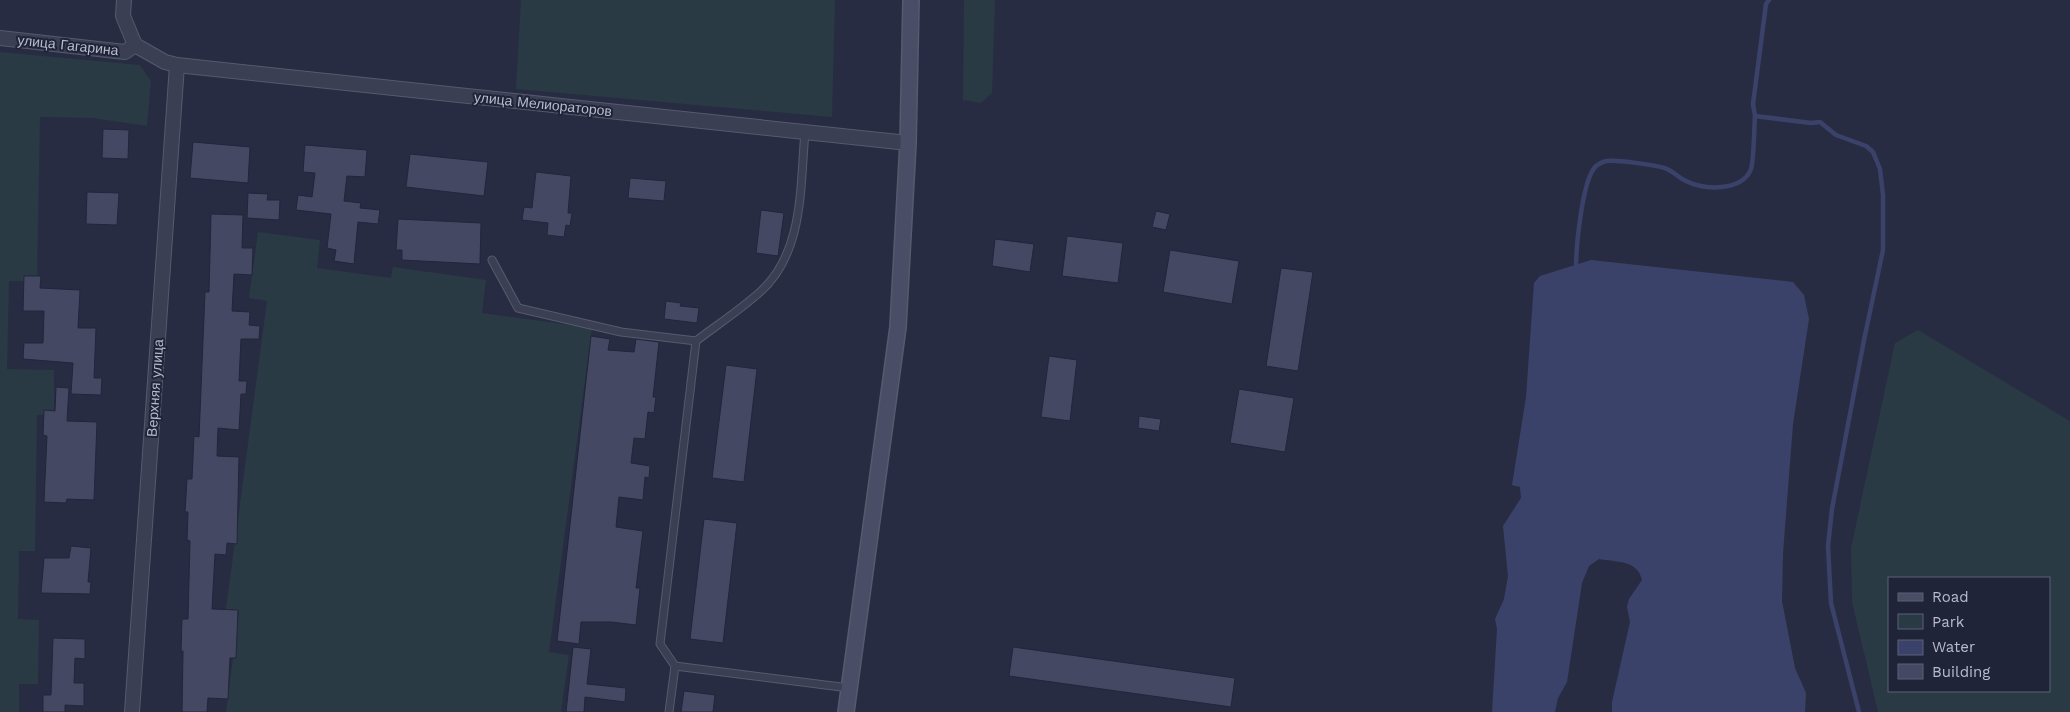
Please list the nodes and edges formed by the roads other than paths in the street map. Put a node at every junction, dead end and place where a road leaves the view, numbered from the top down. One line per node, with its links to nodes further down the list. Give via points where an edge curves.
1 (124, 0): 4 (street, via 123,16)
2 (911, 0): 7 (main road)
3 (0, 38): 4 (street, улица Гагарина, via 124,52)
4 (135, 45): 5 (street, улица Мелиораторов)
5 (177, 65): 6 (street, улица Мелиораторов); 12 (street, Верхняя улица)
6 (805, 132): 7 (street, улица Мелиораторов); 9 (lane, via 795,234 783,265 761,292)
7 (908, 142): 11 (main road, via 898,327)
8 (492, 260): 9 (lane, via 518,308 621,332)
9 (696, 341): 10 (lane, via 660,644)
10 (675, 666): 11 (lane); 13 (lane)
11 (849, 688): 14 (main road)
12 (132, 712)
13 (669, 712)
14 (846, 712)

